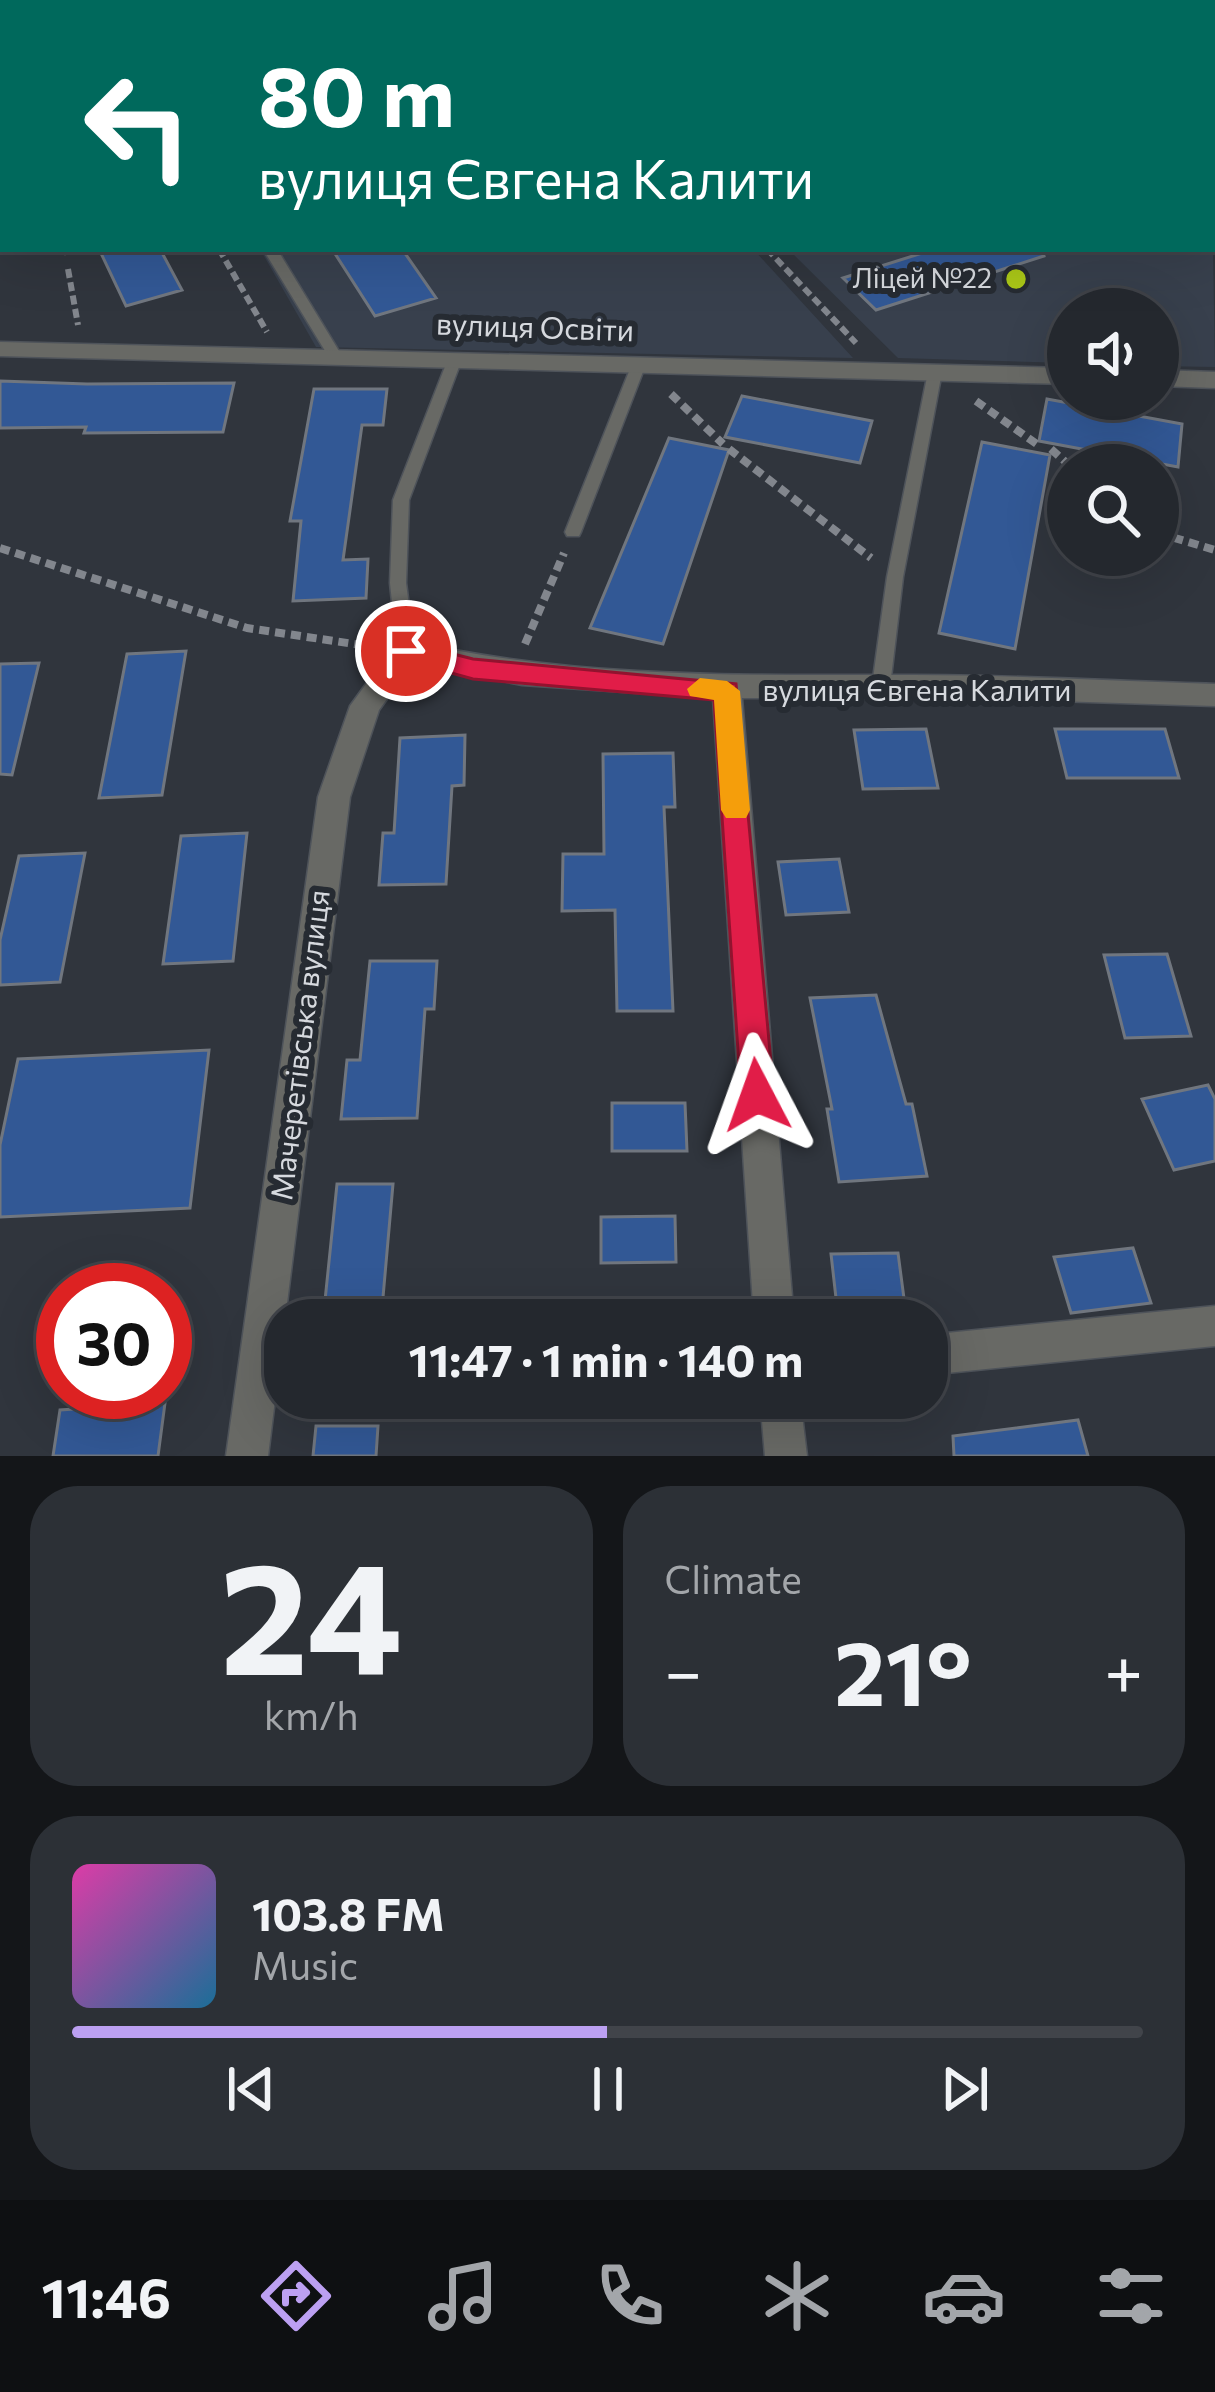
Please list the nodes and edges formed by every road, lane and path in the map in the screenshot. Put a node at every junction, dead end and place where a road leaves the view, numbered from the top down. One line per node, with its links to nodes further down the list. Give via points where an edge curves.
1 (65, 252): 7 (path)
2 (221, 252): 5 (path, via 267,332)
3 (272, 252): 8 (lane)
4 (770, 252): 11 (path)
5 (254, 335)
6 (0, 349): 7 (street, вулиця Освіти)
7 (83, 350): 8 (street, вулиця Освіти)
8 (335, 356): 9 (street, вулиця Освіти)
9 (455, 359): 10 (street, вулиця Освіти); 22 (lane, via 401,500)
10 (639, 364): 11 (street, вулиця Освіти); 17 (lane); 21 (path, via 726,447)
11 (881, 371): 12 (street, вулиця Освіти)
12 (935, 372): 13 (street, вулиця Освіти); 16 (path); 21 (lane)
13 (1047, 375)
14 (1179, 379): 15 (street)
15 (1215, 380)
16 (1038, 445)
17 (573, 532): 23 (path)
18 (1179, 539): 20 (path)
19 (0, 548): 22 (path, via 248,628)
20 (1215, 550)
21 (895, 577): 24 (lane)
22 (406, 651): 23 (street, вулиця Євгена Калити); 31 (street, Мачеретівська вулиця, via 365,706 334,796)
23 (513, 673): 25 (street, вулиця Євгена Калити)
24 (881, 686): 25 (street, вулиця Євгена Калити); 26 (street, вулиця Євгена Калити)
25 (727, 691): 27 (street)
26 (1215, 693)
27 (772, 1299)
28 (1215, 1326): 29 (street)
29 (948, 1354)
30 (783, 1419): 32 (street)
31 (248, 1456)
32 (786, 1456)

